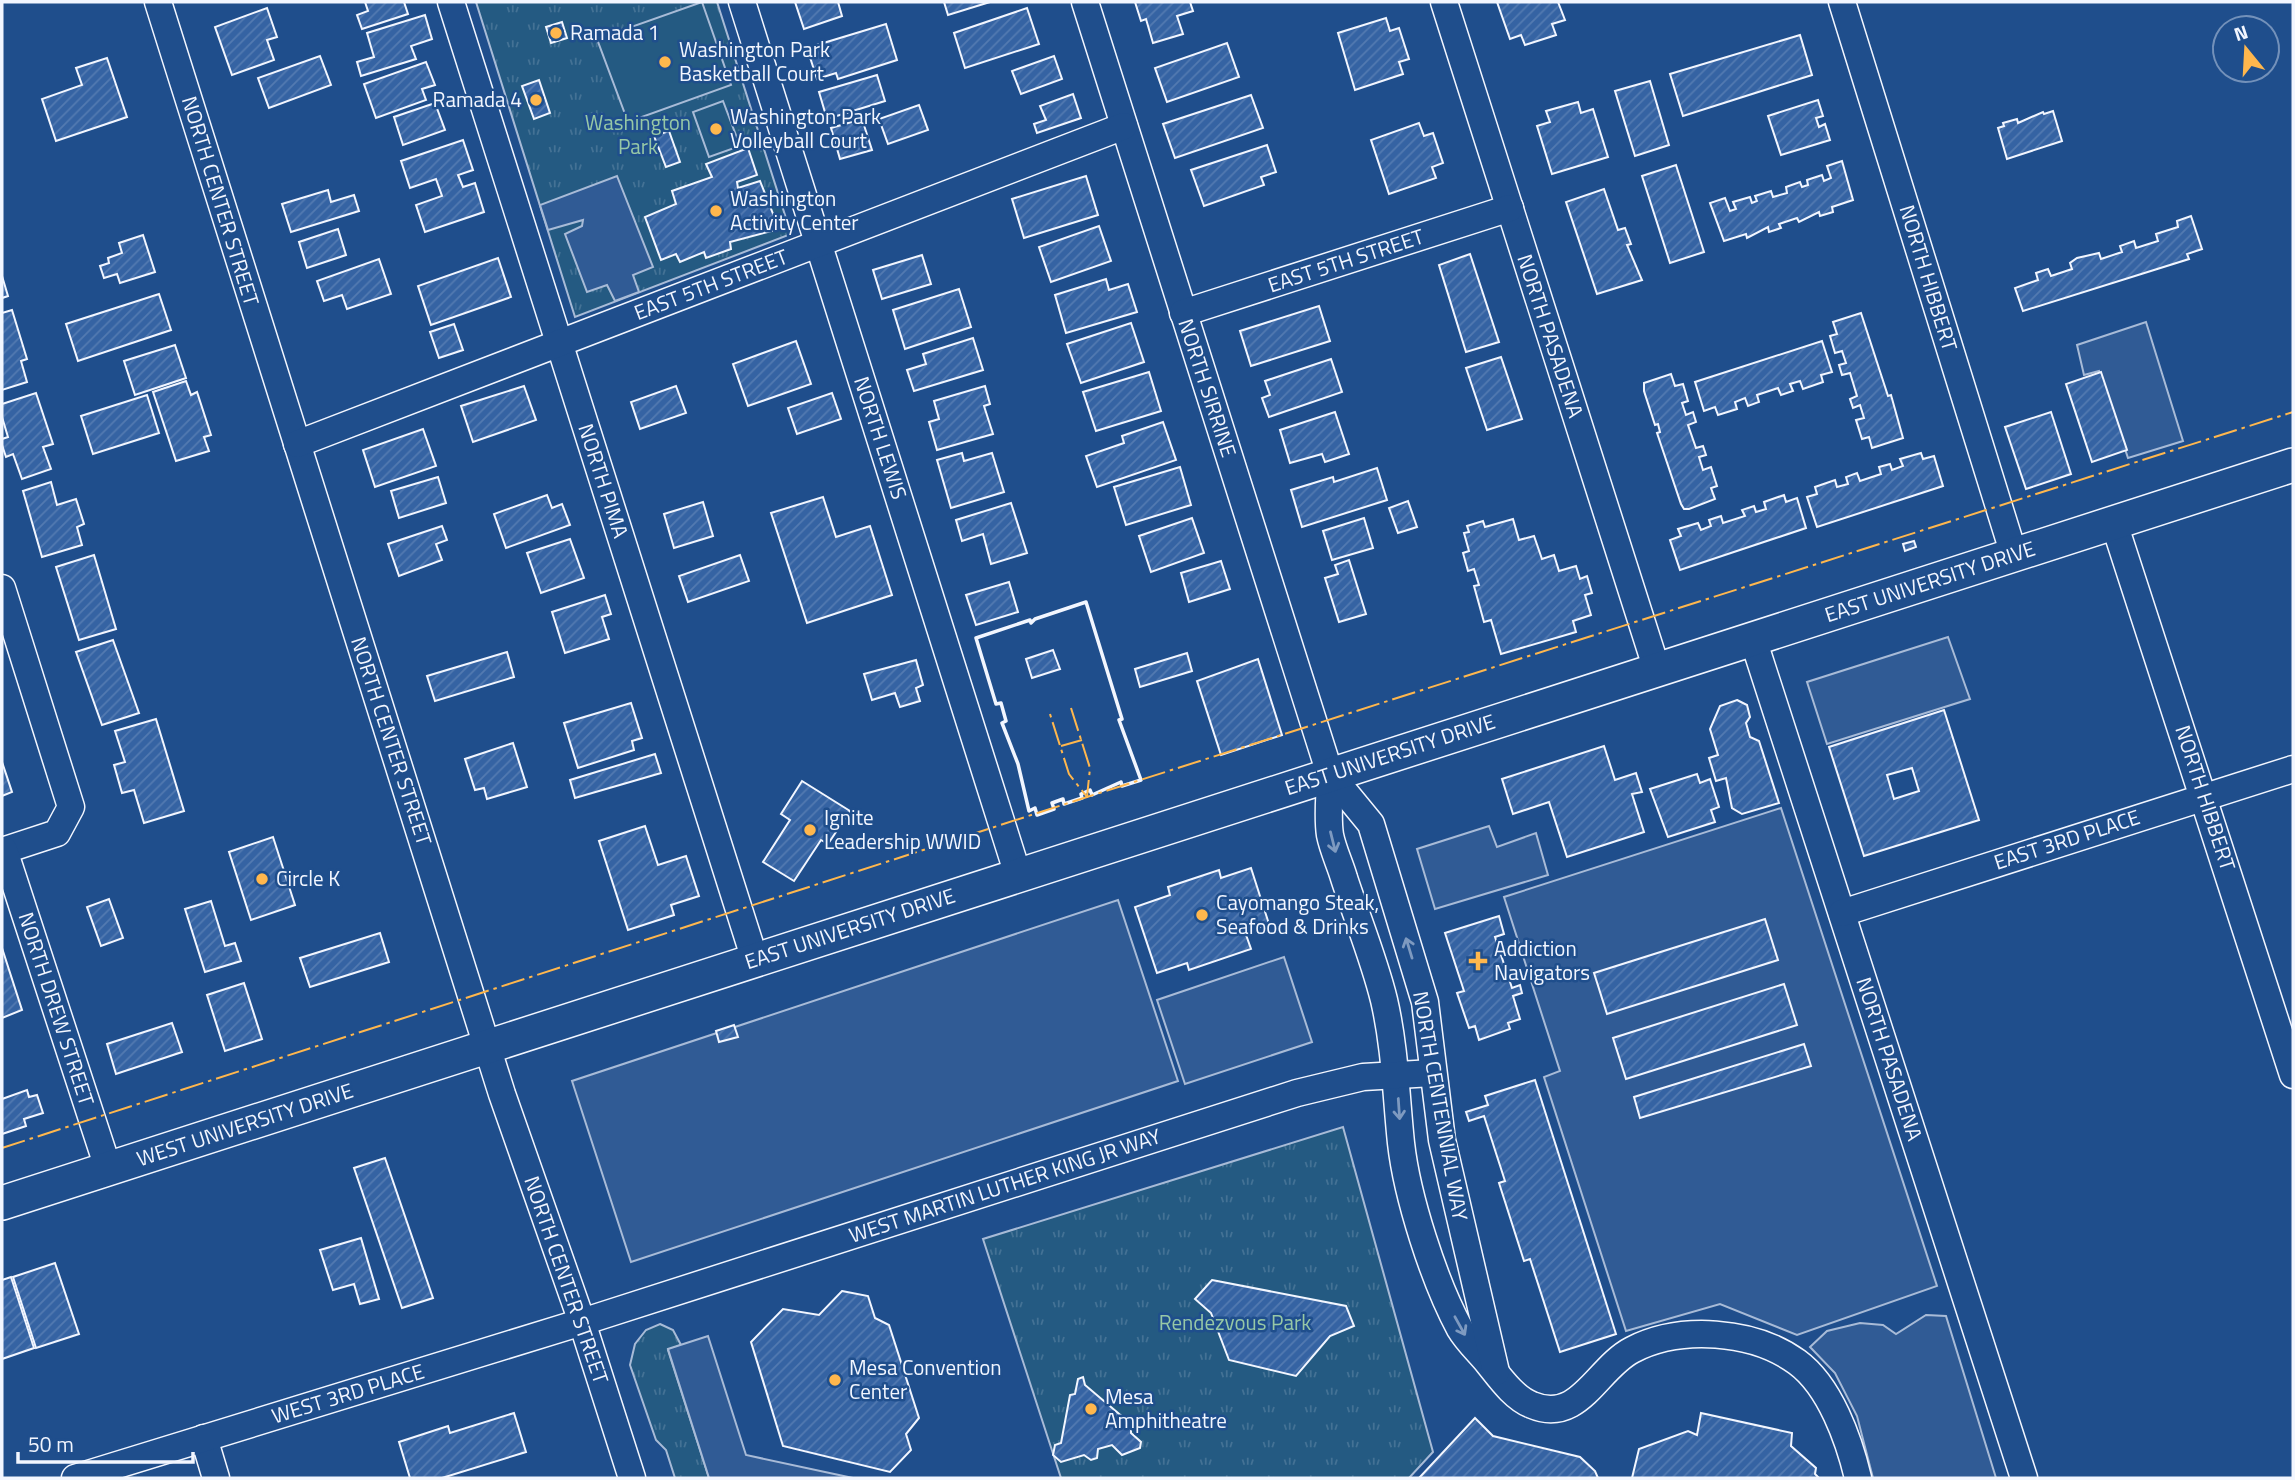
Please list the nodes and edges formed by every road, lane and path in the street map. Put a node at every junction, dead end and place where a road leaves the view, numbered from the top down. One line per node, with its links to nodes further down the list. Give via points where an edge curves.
1 (158, 2): 12 (street, NORTH CENTER STREET)
2 (451, 2): 11 (street, NORTH PIMA)
3 (742, 2): 9 (street, NORTH LEWIS)
4 (1085, 2): 7 (street, NORTH SIRRINE)
5 (1444, 2): 8 (street, NORTH PASADENA)
6 (1842, 2): 15 (street, NORTH HIBBERT)
7 (1124, 126): 9 (street, EAST 5TH STREET); 10 (street, NORTH SIRRINE)
8 (1510, 208): 10 (street, EAST 5TH STREET); 18 (street, NORTH PASADENA)
9 (818, 244): 11 (street, EAST 5TH STREET); 23 (street, NORTH LEWIS)
10 (1183, 313): 20 (street, NORTH SIRRINE)
11 (559, 344): 12 (street, EAST 5TH STREET); 25 (street, NORTH PIMA)
12 (297, 444): 26 (street, NORTH CENTER STREET)
13 (2293, 465): 14 (main road, EAST UNIVERSITY DRIVE)
14 (2114, 523): 15 (main road, EAST UNIVERSITY DRIVE); 21 (street, NORTH HIBBERT)
15 (2014, 555): 17 (main road, EAST UNIVERSITY DRIVE)
16 (2, 588): 22 (street, via 71,807 57,833)
17 (1754, 639): 18 (main road, EAST UNIVERSITY DRIVE); 24 (street, NORTH PASADENA)
18 (1657, 670): 20 (main road, EAST UNIVERSITY DRIVE)
19 (2293, 769): 21 (street, EAST 3RD PLACE)
20 (1330, 774): 23 (main road, EAST UNIVERSITY DRIVE); 27 (street, NORTH CENTENNIAL WAY, one-way to 20, via 1425,1002 1371,824); 29 (street, NORTH CENTENNIAL WAY, one-way to 29, via 1330,835 1383,997)
21 (2204, 796): 24 (street, EAST 3RD PLACE); 28 (street, NORTH HIBBERT)
22 (3, 850): 30 (street, NORTH DREW STREET)
23 (1018, 875): 25 (main road, EAST UNIVERSITY DRIVE)
24 (1842, 913): 39 (street, NORTH PASADENA)
25 (755, 960): 26 (main road, EAST UNIVERSITY DRIVE)
26 (488, 1047): 30 (main road, WEST UNIVERSITY DRIVE); 32 (street, NORTH CENTER STREET)
27 (1433, 1073): 29 (street, WEST MARTIN LUTHER KING JR WAY); 33 (street, NORTH CENTENNIAL WAY, via 1444,1154)
28 (2293, 1075)
29 (1396, 1076): 32 (street, WEST MARTIN LUTHER KING JR WAY, via 1363,1077 1297,1093); 33 (street, NORTH CENTENNIAL WAY, one-way to 33, via 1401,1146 1435,1271 1461,1330)
30 (108, 1168): 31 (main road, WEST UNIVERSITY DRIVE)
31 (2, 1203)
32 (582, 1322): 34 (street, WEST 3RD PLACE); 37 (street, NORTH CENTER STREET)
33 (1497, 1374): 38 (street, NORTH CENTENNIAL WAY, via 1524,1402 1548,1410 1562,1408 1579,1400 1605,1370 1632,1350 1696,1334 1730,1335 1798,1363 1832,1403)
34 (204, 1438): 35 (street, WEST 3RD PLACE); 36 (street)
35 (75, 1478)
36 (216, 1478)
37 (632, 1478)
38 (1858, 1478)
39 (2024, 1478)

